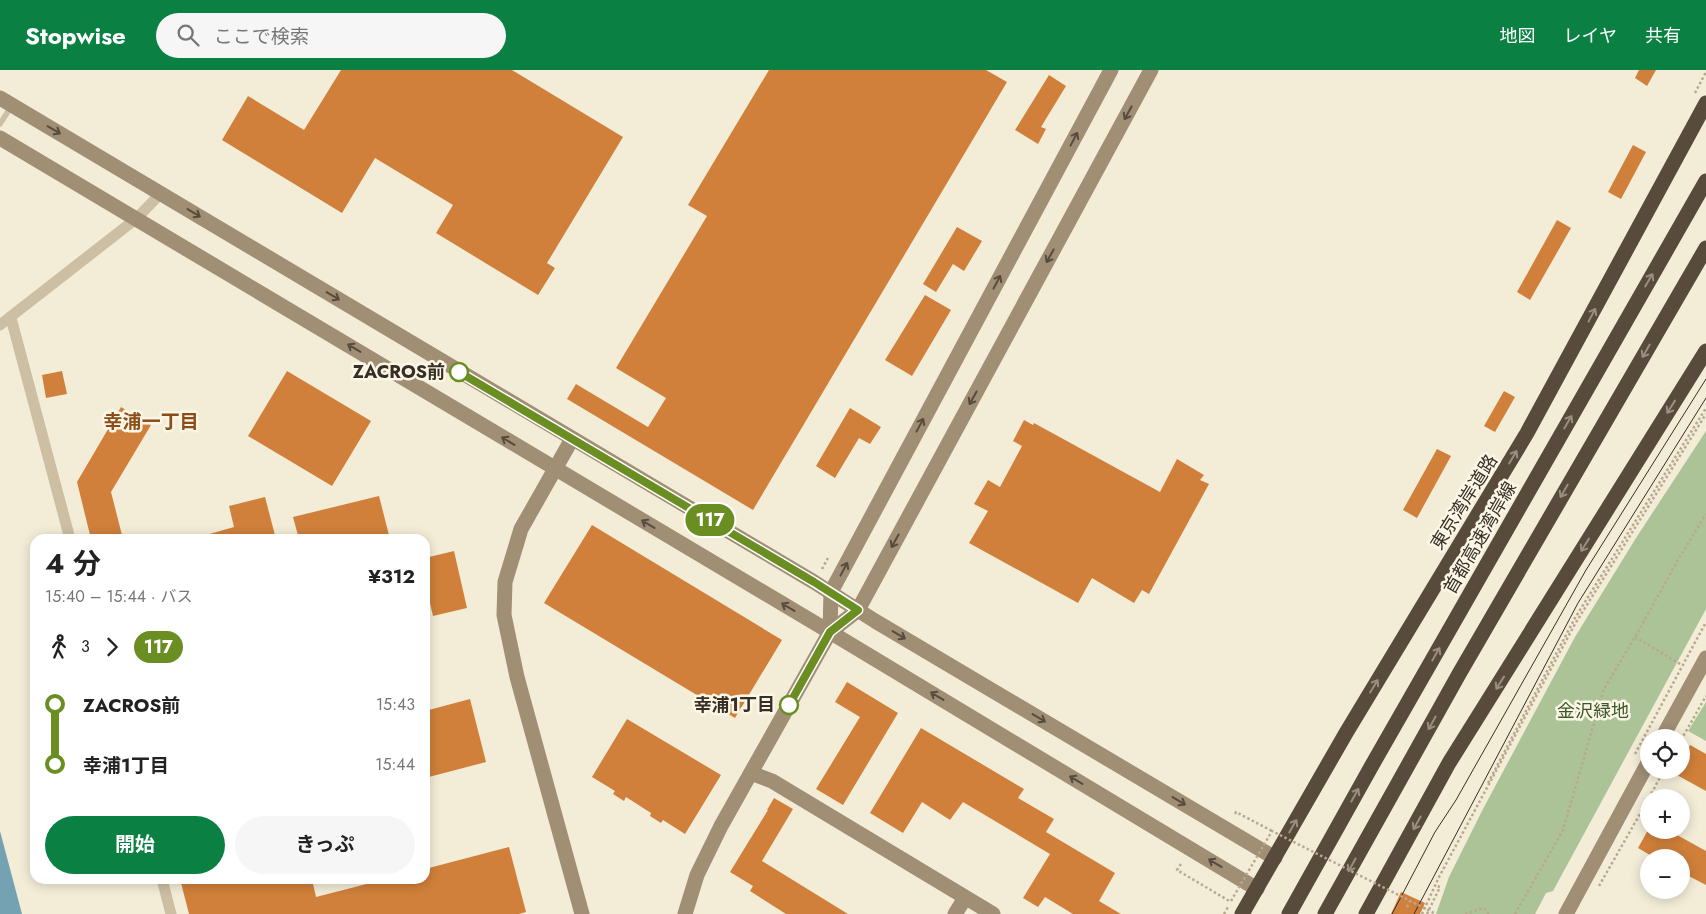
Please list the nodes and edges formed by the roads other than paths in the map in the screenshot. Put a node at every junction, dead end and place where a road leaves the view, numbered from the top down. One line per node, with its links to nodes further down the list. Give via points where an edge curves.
1 (1111, 70): 17 (street, one-way to 1)
2 (1151, 70): 18 (street, one-way to 18)
3 (6, 102): 5 (lane); 8 (street, one-way to 8)
4 (1706, 103): 24 (highway, 東京湾岸道路, one-way to 4, via 1346,733 1527,434)
5 (0, 124)
6 (0, 138): 9 (street)
7 (1706, 181): 34 (highway, 首都高速湾岸線, one-way to 7)
8 (162, 193): 9 (street); 14 (street, one-way to 14)
9 (137, 218): 11 (street); 15 (street, one-way to 9)
10 (1706, 248): 35 (highway, one-way to 35, via 1469,657)
11 (11, 318): 12 (street); 16 (street)
12 (0, 325)
13 (1706, 351): 36 (highway, one-way to 36, via 1450,764)
14 (572, 439): 15 (street); 17 (street)
15 (555, 469): 19 (street, one-way to 15); 29 (street, via 521,529 505,582 504,615 517,677)
16 (69, 534)
17 (831, 592): 18 (street); 19 (street)
18 (858, 610): 19 (street); 24 (street, one-way to 24)
19 (830, 632): 22 (street); 26 (street, one-way to 19)
20 (1706, 658): 21 (street)
21 (1667, 729)
22 (751, 773): 27 (street, via 772,781); 30 (street, via 697,875)
23 (1640, 778): 37 (street)
24 (1275, 858): 26 (highway, 東京湾岸道路)
25 (163, 884): 28 (street)
26 (1257, 888): 33 (highway, 東京湾岸道路)
27 (965, 898): 31 (street); 32 (street)
28 (171, 914)
29 (582, 914)
30 (685, 914)
31 (955, 914)
32 (993, 914)
33 (1242, 914)
34 (1289, 914)
35 (1325, 914)
36 (1366, 914)
37 (1566, 914)

